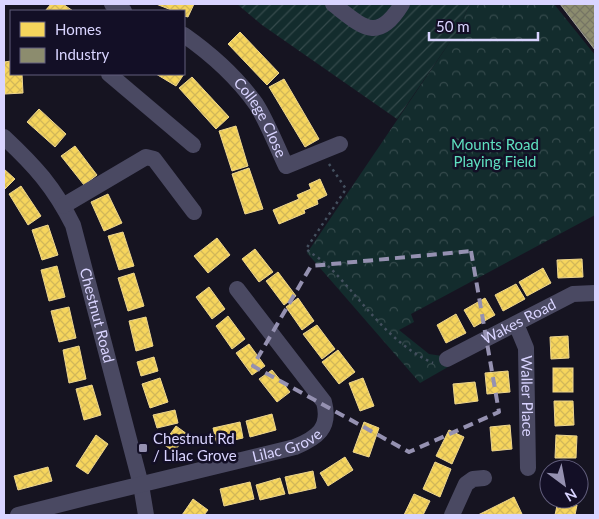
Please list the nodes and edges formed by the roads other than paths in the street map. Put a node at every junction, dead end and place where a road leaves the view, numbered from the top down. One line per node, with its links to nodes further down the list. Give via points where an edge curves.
1 (333, 4): 2 (street, via 370,28 386,25)
2 (402, 4)
3 (185, 36): 6 (street, College Close, via 233,76 256,105 286,166)
4 (110, 75): 7 (street)
5 (4, 137): 8 (street, Chestnut Road, via 40,171)
6 (340, 144)
7 (193, 145)
8 (63, 206): 9 (street, via 146,157 154,159); 16 (street, Chestnut Road, via 73,225 83,259)
9 (194, 212)
10 (237, 289): 16 (street, Lilac Grove, via 320,395 326,410 324,427 316,436 296,447)
11 (595, 293): 12 (street, Wakes Road, via 573,294)
12 (516, 324): 13 (street, Wakes Road); 14 (street, Waller Place, via 526,348)
13 (447, 359)
14 (528, 468)
15 (484, 478): 19 (street, via 473,479 466,484)
16 (141, 485): 17 (street, Lilac Grove); 18 (street, Chestnut Road)
17 (18, 515)
18 (146, 515)
19 (452, 515)

